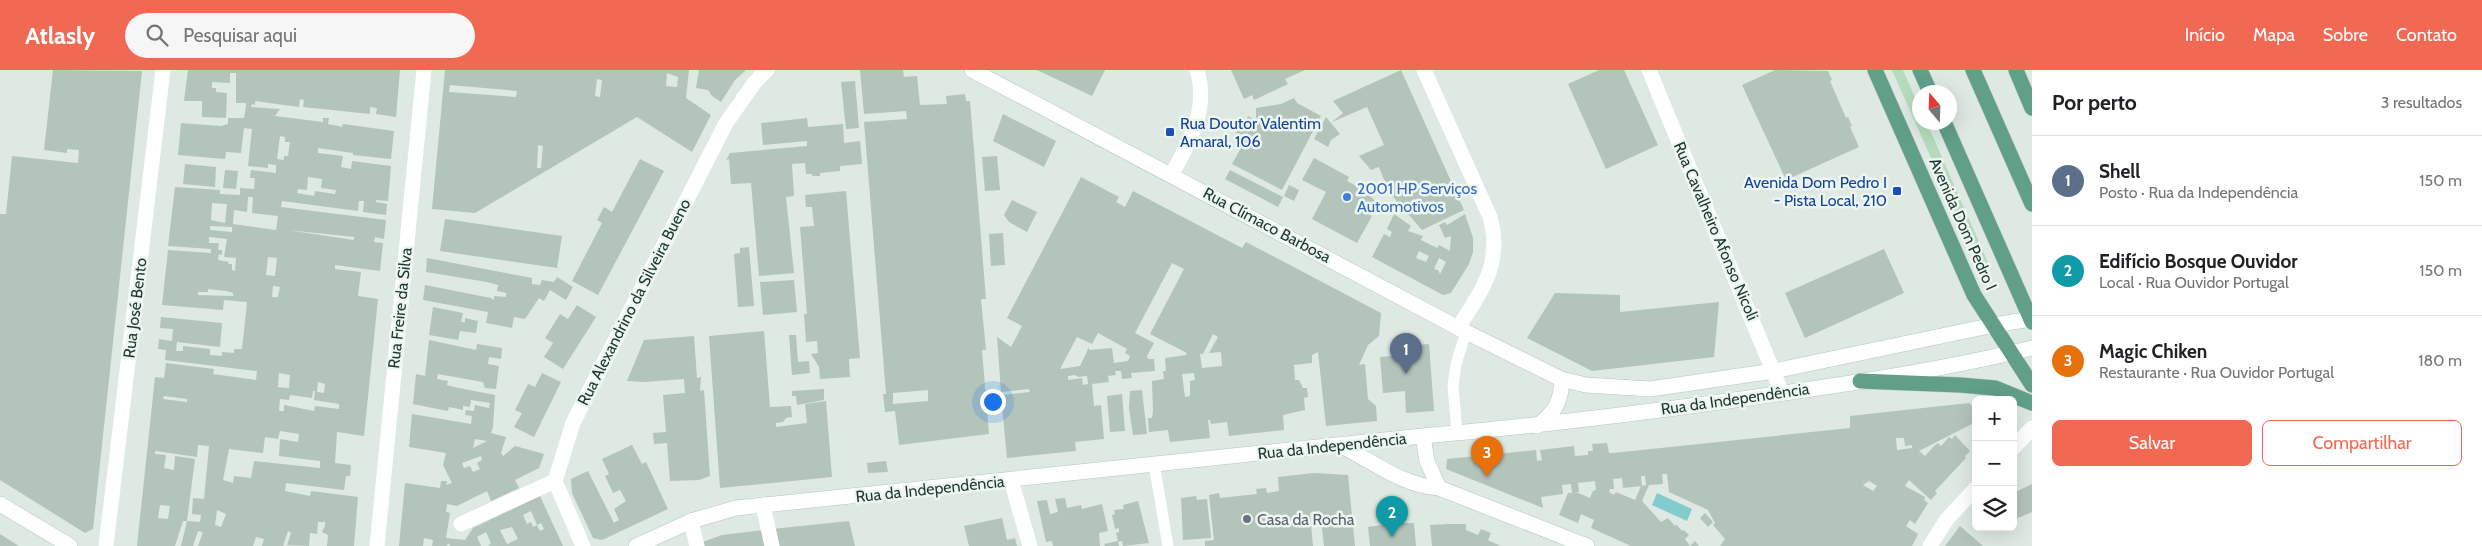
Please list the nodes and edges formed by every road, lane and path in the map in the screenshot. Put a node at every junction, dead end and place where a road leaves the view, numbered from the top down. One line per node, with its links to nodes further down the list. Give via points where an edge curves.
1 (163, 70): 44 (street, Rua José Bento)
2 (424, 70): 45 (street, Rua Freire da Silva)
3 (767, 70): 35 (street, Rua Alexandrino da Silveira Bueno, via 721,131 573,423)
4 (972, 70): 15 (street, Rua Clímaco Barbosa)
5 (1197, 70): 15 (street, via 1201,107 1190,139)
6 (1424, 70): 19 (street, via 1490,217 1495,237 1492,265)
7 (1649, 70): 22 (street, Rua Cavalheiro Afonso Nicoli)
8 (1875, 70): 18 (main road, Avenida Dom Pedro I, via 1974,295)
9 (1920, 70): 12 (main road)
10 (1973, 70): 16 (main road)
11 (2016, 70): 13 (main road)
12 (1927, 85)
13 (2032, 108)
14 (1948, 130): 17 (main road, Avenida Dom Pedro I)
15 (1172, 174): 19 (street, Rua Clímaco Barbosa)
16 (2032, 204)
17 (2032, 320): 18 (street, Rua da Independência)
18 (1994, 325): 21 (main road, Avenida Dom Pedro I); 22 (street, Rua da Independência)
19 (1462, 330): 23 (street, Rua Clímaco Barbosa); 30 (lane, via 1453,386)
20 (2032, 348): 21 (street, Rua da Independência)
21 (2009, 353): 24 (street, Rua da Independência); 25 (main road, Avenida Dom Pedro I)
22 (1774, 371): 23 (street, Rua da Independência, via 1650,389 1607,388); 26 (street, Rua Cavalheiro Afonso Nicoli)
23 (1562, 380): 28 (street, via 1556,407)
24 (1860, 381): 26 (street, Rua da Independência); 27 (main road, via 1995,388)
25 (2032, 386)
26 (1782, 394): 28 (street, Rua da Independência)
27 (2032, 402)
28 (1537, 426): 30 (street, Rua da Independência)
29 (2032, 428): 32 (street)
30 (1457, 433): 31 (street, Rua da Independência)
31 (1423, 436): 33 (street, Rua da Independência); 37 (street, via 1427,461)
32 (2017, 444)
33 (1340, 445): 34 (street, Rua da Independência); 37 (street, via 1398,477 1425,487)
34 (1154, 464): 36 (street, Rua da Independência); 51 (lane)
35 (555, 480): 42 (street); 46 (street)
36 (1011, 480): 40 (street, Rua da Independência); 50 (street)
37 (1440, 488): 52 (street)
38 (1972, 492): 53 (street, via 1947,519)
39 (0, 504): 43 (street)
40 (763, 506): 41 (street, Rua da Independência, via 736,508); 49 (street)
41 (691, 522): 47 (street, Rua da Independência); 48 (street)
42 (461, 524)
43 (70, 546)
44 (106, 546)
45 (377, 546)
46 (583, 546)
47 (636, 546)
48 (697, 546)
49 (772, 546)
50 (1030, 546)
51 (1168, 546)
52 (1587, 546)
53 (1930, 546)

